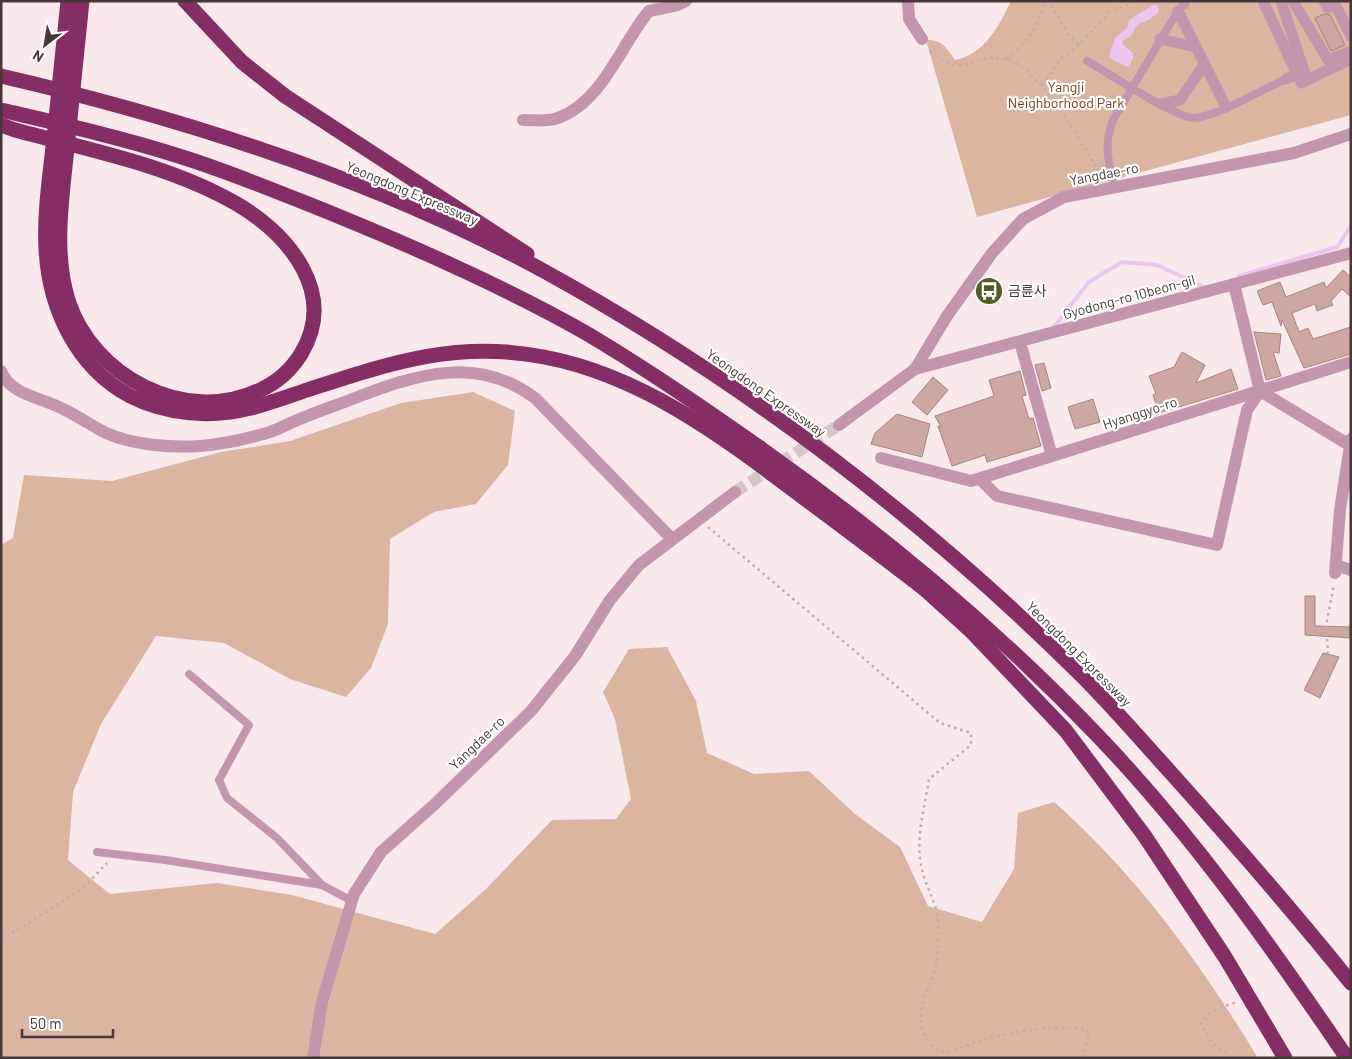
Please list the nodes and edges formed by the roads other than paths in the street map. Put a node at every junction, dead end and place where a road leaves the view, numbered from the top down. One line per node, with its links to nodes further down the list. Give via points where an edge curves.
1 (68, 1): 46 (highway, via 48,193 47,263 54,298 68,332 91,366 120,390 141,402 168,410 220,413 251,408 371,369 444,353 484,350 565,362 625,381 678,410 742,451)
2 (82, 1): 26 (highway, via 60,208 63,282 74,315 113,368 128,379 174,398 216,401 240,398 275,382 288,372 309,339 315,318 311,289 296,258 272,230 220,195 195,183 105,154)
3 (185, 1): 31 (highway, via 236,55 286,96)
4 (686, 1): 25 (street, via 678,6 649,11 618,62 577,107 557,118)
5 (908, 1): 12 (street, via 909,19)
6 (1262, 1): 20 (street)
7 (1281, 1): 20 (street, via 1304,71)
8 (1293, 1): 15 (street, via 1328,60)
9 (1324, 1): 11 (street, via 1328,8 1335,4)
10 (1183, 4): 13 (lane); 14 (street)
11 (1351, 36)
12 (922, 39)
13 (1160, 39): 14 (street); 21 (lane)
14 (1195, 47): 18 (street)
15 (1351, 51)
16 (1351, 59): 20 (street, via 1301,83)
17 (1087, 60): 21 (lane)
18 (1204, 65): 22 (street, via 1180,100); 23 (street)
19 (1, 76): 31 (highway, Yeongdong Expressway, via 106,101 314,169 431,216 540,269)
20 (1291, 76): 23 (lane)
21 (1133, 87): 22 (lane); 28 (lane, via 1107,136)
22 (1161, 104): 23 (lane, via 1185,117 1194,118)
23 (1226, 107)
24 (1, 110): 42 (highway, via 182,157 277,191 402,242 602,343 683,394)
25 (523, 120)
26 (8, 128)
27 (1351, 134): 28 (street, Yangdae-ro, via 1294,153)
28 (1114, 188): 34 (street, Yangdae-ro, via 1064,197 1023,219 992,253 947,316)
29 (1351, 252): 30 (street, Gyodong-ro 10beon-gil)
30 (1234, 284): 32 (street, Gyodong-ro 10beon-gil); 36 (street)
31 (658, 339): 51 (highway, Yeongdong Expressway, via 802,436 941,547 1027,624 1083,677 1200,804)
32 (1020, 342): 34 (street, Gyodong-ro 10beon-gil); 39 (street)
33 (1351, 362): 36 (street, Hyanggyo-ro)
34 (915, 370): 37 (street, Yangdae-ro)
35 (1, 371): 44 (street, via 9,386 62,408 108,434 144,442 198,446 238,441 272,431 415,376 437,373 507,380 535,398)
36 (1260, 391): 38 (street); 39 (street, Hyanggyo-ro); 41 (street, via 1247,410 1217,545 997,496)
37 (839, 426)
38 (1350, 443): 45 (street, via 1335,574)
39 (1052, 456): 41 (street, Hyanggyo-ro)
40 (881, 458): 41 (street, Hyanggyo-ro, via 971,481)
41 (980, 478)
42 (812, 484): 46 (highway); 54 (highway, via 909,560 1012,652 1099,737 1177,826 1288,971)
43 (736, 492): 44 (street, Yangdae-ro)
44 (672, 539): 50 (street, Yangdae-ro, via 639,565 610,600 575,656 532,711 381,852)
45 (1351, 570)
46 (926, 590): 53 (highway, via 972,632 1066,731 1144,835 1225,957)
47 (189, 674): 49 (lane, via 249,724 219,780 227,798 277,838)
48 (97, 852): 49 (lane)
49 (322, 885): 50 (lane)
50 (352, 901): 52 (street, Yangdae-ro, via 322,1002)
51 (1351, 983)
52 (313, 1058)
53 (1285, 1058)
54 (1348, 1058)

